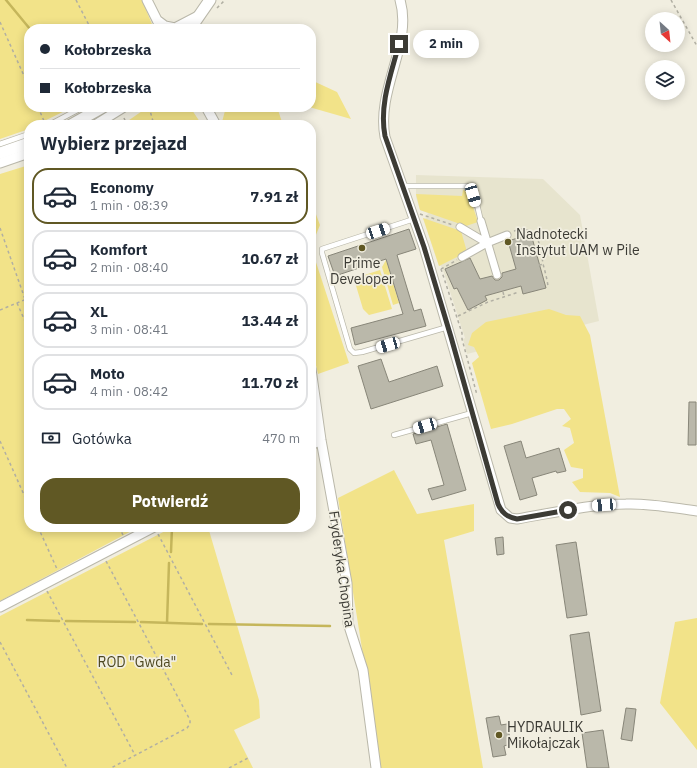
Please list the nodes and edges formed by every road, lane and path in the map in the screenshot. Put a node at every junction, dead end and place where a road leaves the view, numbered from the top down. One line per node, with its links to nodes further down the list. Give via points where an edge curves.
1 (76, 0): 9 (path)
2 (147, 0): 7 (street)
3 (210, 0): 6 (street)
4 (400, 0): 28 (street, via 402,30 387,89 383,118 385,136)
5 (672, 0): 14 (path)
6 (202, 13): 12 (street); 13 (street)
7 (157, 20): 10 (street); 11 (street)
8 (0, 22): 15 (path)
9 (88, 24)
10 (159, 24)
11 (162, 24)
12 (183, 24)
13 (194, 24)
14 (697, 46)
15 (24, 76)
16 (74, 112): 19 (lane)
17 (94, 112): 20 (street)
18 (116, 112): 21 (street)
19 (58, 120)
20 (80, 120)
21 (104, 120)
22 (24, 136): 23 (lane)
23 (0, 144)
24 (24, 145): 25 (street)
25 (0, 153)
26 (24, 155): 27 (street)
27 (0, 163)
28 (402, 186): 29 (street); 30 (lane, via 467,186 471,189)
29 (413, 216): 32 (path, via 427,216); 39 (street); 51 (lane, via 322,249 350,349 354,353 362,352)
30 (481, 221): 34 (street)
31 (0, 228): 44 (path)
32 (460, 228): 34 (street)
33 (507, 235): 34 (street); 36 (path, via 518,230 531,231 539,241)
34 (487, 243): 35 (street); 40 (street)
35 (462, 257): 38 (path)
36 (544, 264): 37 (path); 41 (path)
37 (539, 265)
38 (441, 269): 39 (path); 52 (path, via 462,333)
39 (432, 273): 51 (street)
40 (497, 275)
41 (548, 286)
42 (502, 292): 45 (path)
43 (519, 292): 45 (path)
44 (24, 296)
45 (504, 296): 49 (path)
46 (24, 300): 47 (path)
47 (17, 303): 48 (path); 50 (path)
48 (0, 310)
49 (458, 316)
50 (24, 319)
51 (448, 327): 54 (street)
52 (478, 400)
53 (316, 404): 56 (street, Fryderyka Chopina)
54 (472, 413): 55 (lane); 60 (street, via 498,504 510,518 613,504)
55 (394, 435)
56 (321, 440): 58 (street); 77 (street, Fryderyka Chopina, via 346,583 348,623 362,670)
57 (0, 442): 59 (path)
58 (316, 442)
59 (24, 495)
60 (697, 511)
61 (40, 532): 67 (path)
62 (121, 532): 65 (path)
63 (149, 532): 69 (street)
64 (157, 532): 71 (path)
65 (123, 536)
66 (106, 562): 72 (path, via 190,720 187,728)
67 (58, 570)
68 (48, 592): 72 (path)
69 (0, 607)
70 (0, 642): 74 (path)
71 (233, 676)
72 (134, 756): 75 (path)
73 (248, 758): 76 (path)
74 (67, 768)
75 (111, 768)
76 (228, 768)
77 (376, 768)

